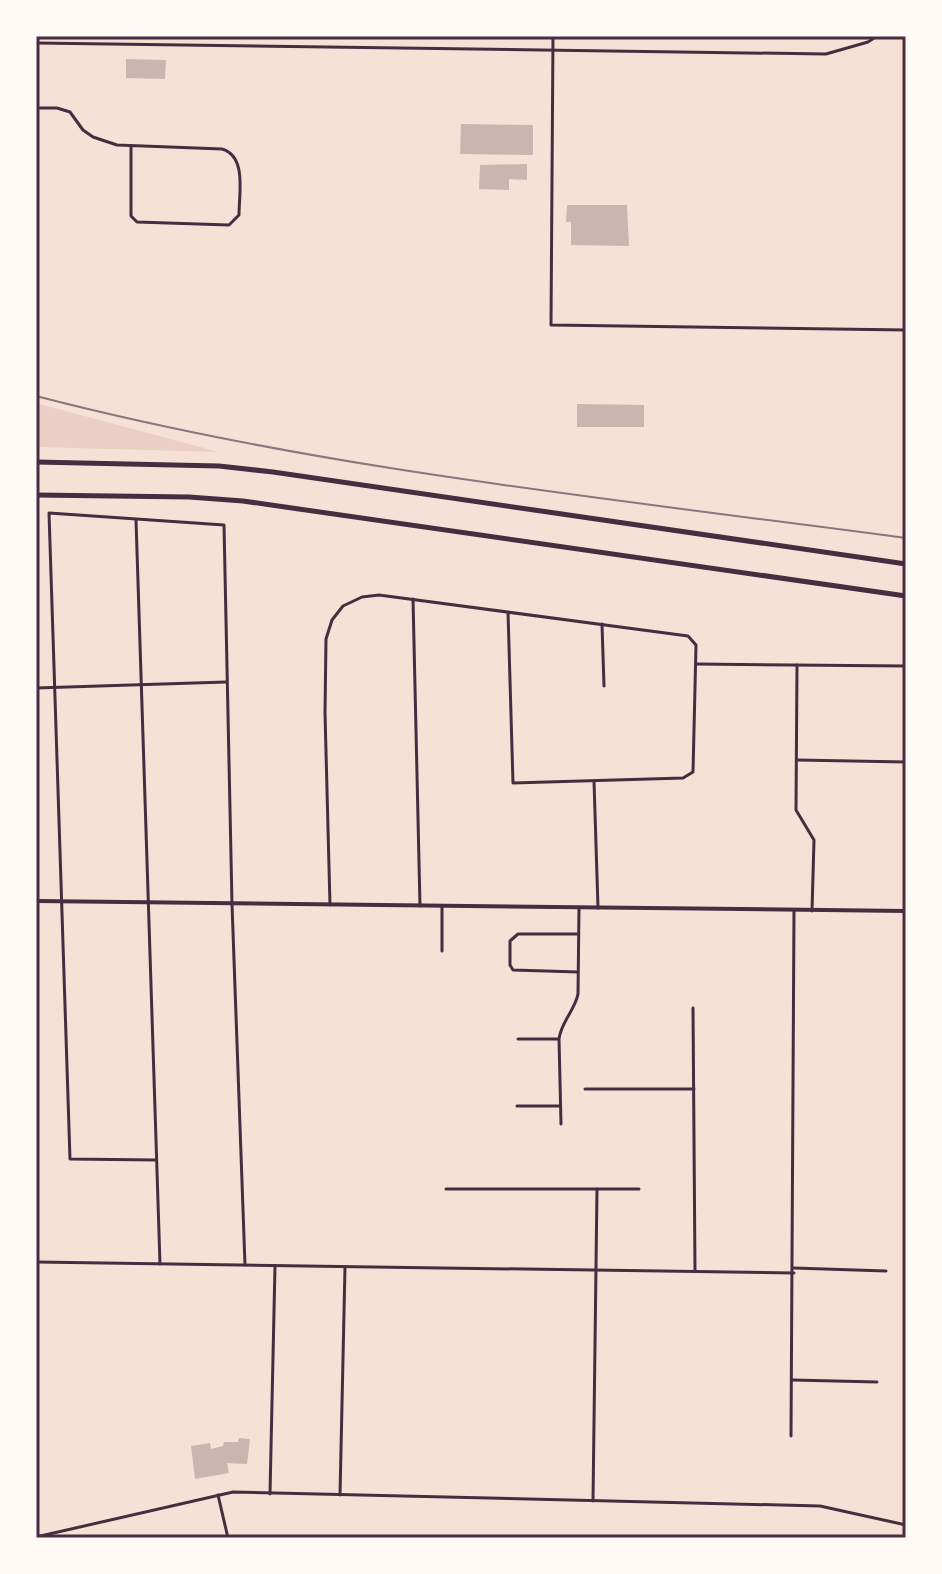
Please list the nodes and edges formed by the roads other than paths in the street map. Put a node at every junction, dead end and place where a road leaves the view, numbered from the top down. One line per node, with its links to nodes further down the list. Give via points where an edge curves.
1 (553, 36): 4 (street)
2 (877, 36): 4 (street, via 826,54)
3 (36, 43): 4 (street)
4 (553, 48): 7 (street, via 551,325)
5 (36, 108): 6 (street, via 70,112 93,137)
6 (131, 146): 6 (street, via 231,152 239,167 235,222 137,222 131,216)
7 (906, 330)
8 (36, 462): 11 (highway, via 273,472)
9 (36, 495): 12 (highway, via 243,501)
10 (136, 519): 19 (street, via 224,525); 20 (street); 23 (street, via 49,513)
11 (906, 564)
12 (906, 596)
13 (413, 599): 14 (street); 31 (street, via 362,597 343,606 328,629); 32 (street)
14 (508, 612): 15 (street); 26 (street, via 513,783)
15 (602, 624): 16 (street, via 688,636 696,645); 21 (street)
16 (696, 664): 17 (street); 26 (street, via 693,772 683,778)
17 (797, 665): 18 (street); 24 (street)
18 (906, 666)
19 (226, 682): 20 (street); 30 (street)
20 (140, 685): 23 (street); 29 (street)
21 (604, 686)
22 (36, 688): 23 (street)
23 (56, 688): 28 (street)
24 (797, 760): 25 (street); 37 (street, via 796,810 814,840)
25 (906, 762)
26 (594, 781): 35 (street)
27 (36, 901): 28 (main road)
28 (62, 902): 29 (main road); 50 (street, via 70,1159)
29 (148, 903): 30 (main road); 50 (street)
30 (232, 904): 31 (main road); 56 (street)
31 (330, 905): 32 (main road)
32 (420, 906): 33 (main road)
33 (442, 906): 34 (main road); 40 (street)
34 (579, 908): 35 (main road); 39 (street)
35 (598, 908): 36 (main road)
36 (794, 910): 37 (main road); 61 (street)
37 (812, 911): 38 (main road)
38 (906, 911)
39 (578, 934): 41 (street); 41 (street, via 518,934 510,941 510,965 513,970)
40 (442, 951)
41 (578, 972): 44 (street, via 576,1004)
42 (693, 1008): 46 (street)
43 (518, 1039): 44 (street)
44 (559, 1039): 48 (street)
45 (585, 1089): 46 (street)
46 (694, 1089): 60 (street)
47 (517, 1106): 48 (street)
48 (560, 1106): 49 (street)
49 (561, 1124)
50 (156, 1160): 55 (street)
51 (446, 1189): 52 (street)
52 (597, 1189): 53 (street); 59 (street)
53 (639, 1189)
54 (36, 1262): 55 (street)
55 (160, 1264): 56 (street)
56 (245, 1265): 57 (street)
57 (275, 1266): 58 (street); 66 (street)
58 (345, 1267): 59 (street); 68 (street)
59 (597, 1269): 60 (street); 69 (street)
60 (695, 1271): 61 (street)
61 (794, 1271): 62 (street); 63 (street)
62 (886, 1271)
63 (793, 1380): 64 (street); 65 (street)
64 (877, 1382)
65 (791, 1436)
66 (270, 1494): 67 (street); 68 (street)
67 (218, 1495): 71 (street); 72 (street)
68 (340, 1495): 69 (street)
69 (593, 1501): 70 (street, via 820,1506)
70 (906, 1525)
71 (36, 1537)
72 (228, 1538)

